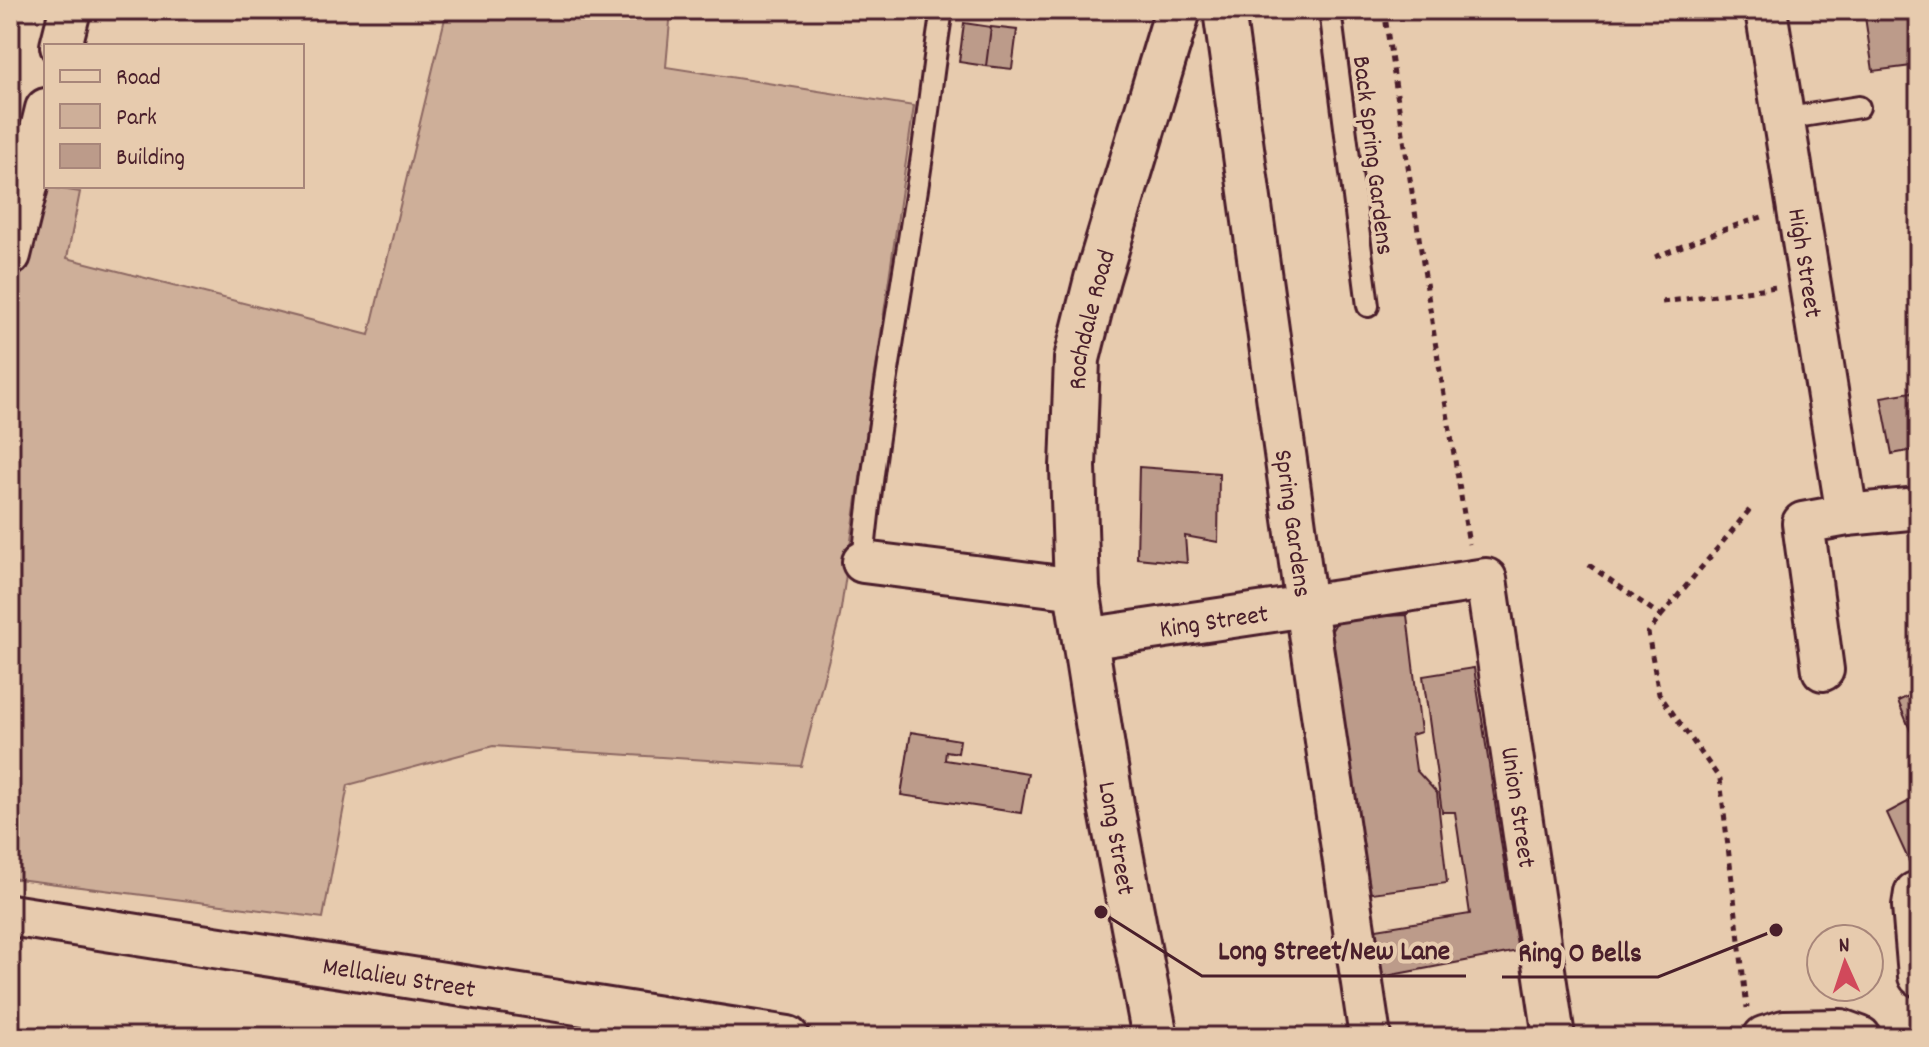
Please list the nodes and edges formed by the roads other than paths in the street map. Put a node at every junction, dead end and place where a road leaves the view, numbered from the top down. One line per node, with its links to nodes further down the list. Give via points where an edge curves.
1 (70, 10): 7 (street)
2 (942, 10): 15 (lane)
3 (1178, 10): 17 (main road, Rochdale Road, via 1077,359)
4 (1224, 10): 18 (street, Spring Gardens)
5 (1330, 10): 12 (lane, Back Spring Gardens)
6 (1766, 10): 10 (street, High Street)
7 (62, 44)
8 (1859, 107): 10 (lane)
9 (44, 117): 11 (street)
10 (1783, 119): 14 (street, High Street)
11 (10, 255)
12 (1368, 306)
13 (1919, 508): 14 (street)
14 (1847, 515): 20 (street, via 1803,523)
15 (863, 562): 17 (street)
16 (1480, 580): 18 (street, King Street); 28 (street, Union Street)
17 (1077, 589): 19 (main road, Rochdale Road)
18 (1306, 606): 19 (street, King Street); 27 (street, Spring Gardens)
19 (1085, 639): 26 (main road, Long Street)
20 (1823, 670)
21 (1917, 890): 23 (street, via 1913,906)
22 (10, 915): 25 (street, Mellalieu Street)
23 (1919, 976)
24 (1756, 1023): 29 (street, via 1784,1031 1841,1030)
25 (788, 1037)
26 (1155, 1037)
27 (1370, 1037)
28 (1554, 1037)
29 (1860, 1037)

